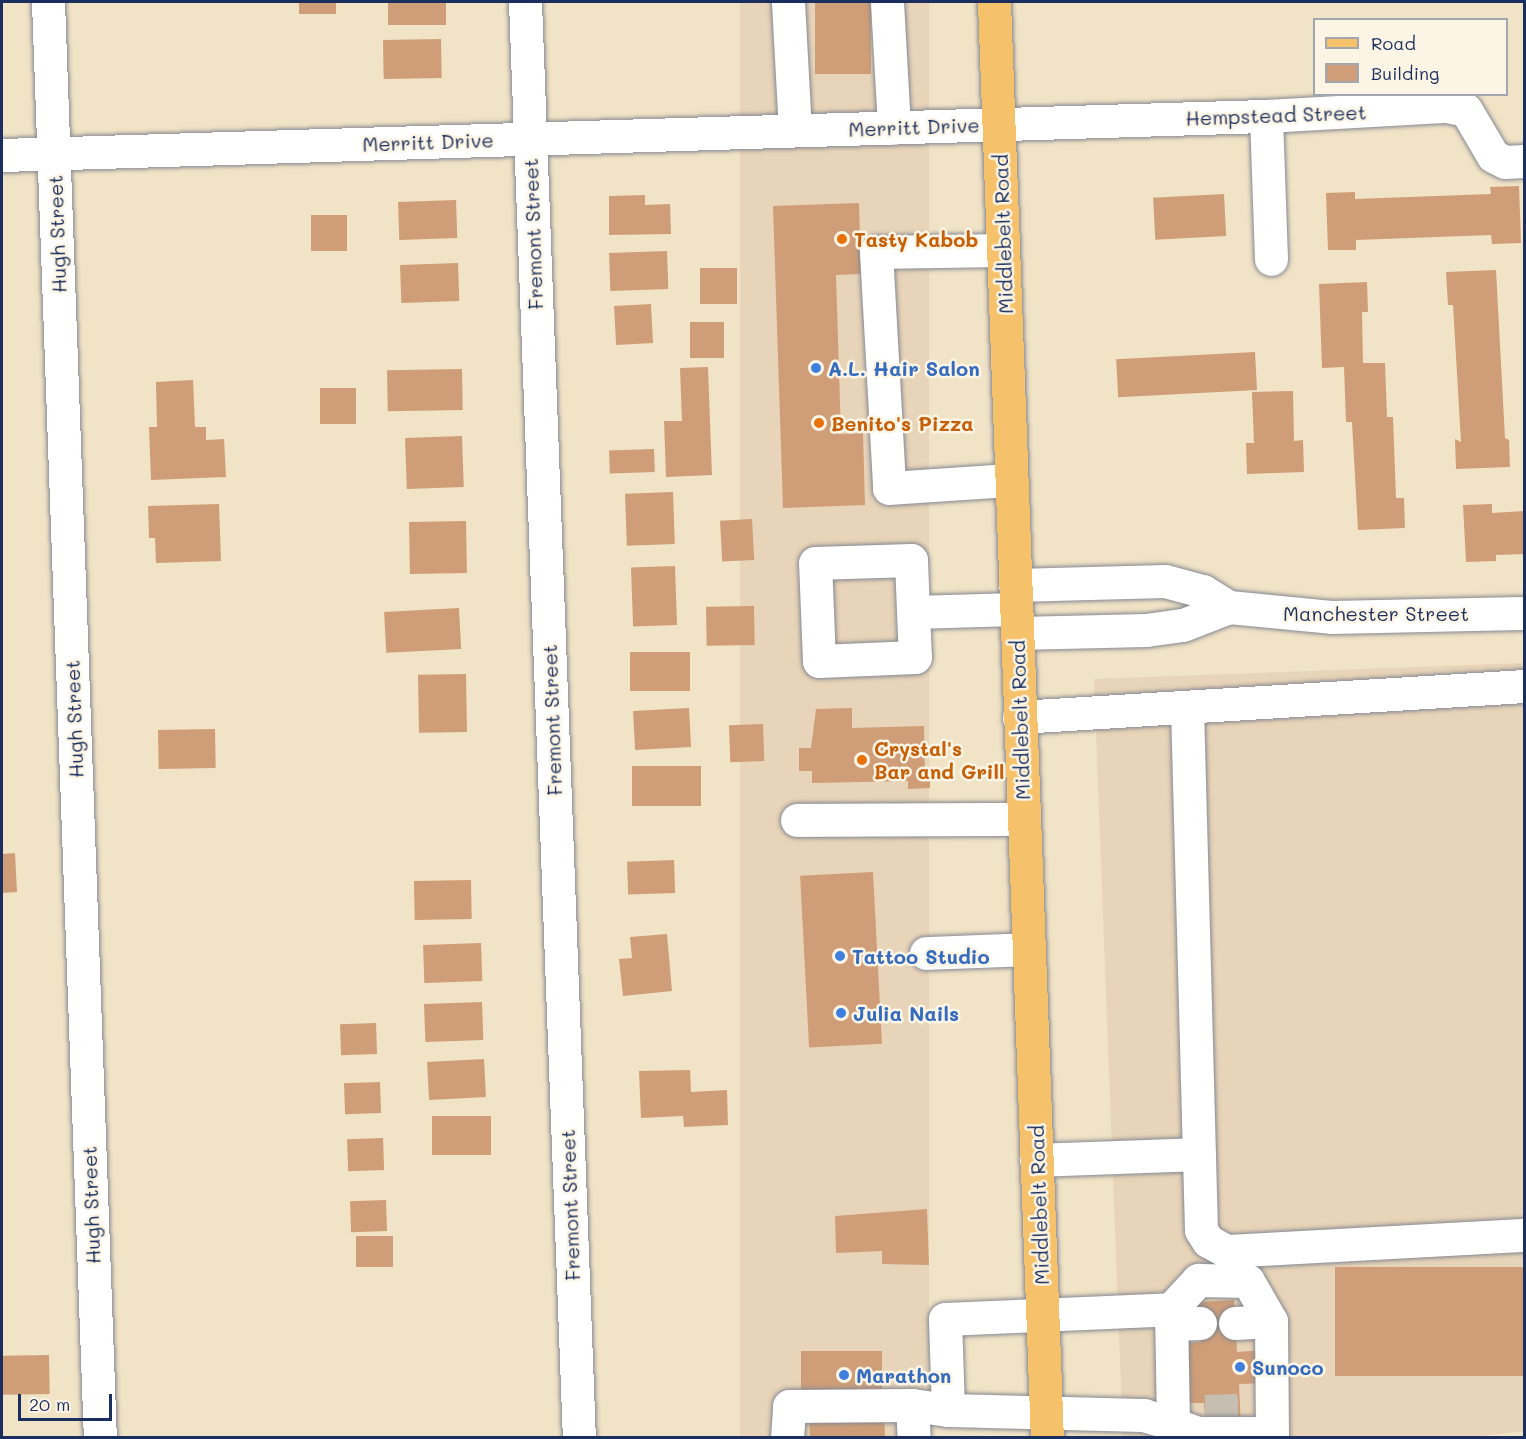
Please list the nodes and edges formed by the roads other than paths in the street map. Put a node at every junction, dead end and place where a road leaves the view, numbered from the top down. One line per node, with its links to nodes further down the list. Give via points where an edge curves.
1 (48, 2): 11 (street, Hugh Street)
2 (525, 2): 10 (street, Fremont Street)
3 (788, 2): 9 (street)
4 (887, 2): 8 (street)
5 (994, 2): 7 (main road, Middlebelt Road)
6 (1266, 116): 7 (street, Hempstead Street); 13 (street, Hempstead Street, via 1447,106 1466,110 1493,156 1505,162); 15 (street)
7 (999, 124): 8 (street, Merritt Drive); 14 (main road, Middlebelt Road)
8 (894, 128): 9 (street, Merritt Drive)
9 (795, 130): 10 (street, Merritt Drive)
10 (530, 139): 11 (street, Merritt Drive); 41 (street, Fremont Street)
11 (54, 153): 12 (street, Merritt Drive); 40 (street, Hugh Street)
12 (2, 155)
13 (1524, 161)
14 (1003, 250): 16 (main road, Middlebelt Road); 16 (street, via 876,252 889,488)
15 (1270, 259)
16 (1011, 480): 18 (main road, Middlebelt Road)
17 (1229, 607): 18 (street, Manchester Street, via 1184,625 1146,630); 18 (street, Manchester Street, via 1203,591 1165,581); 20 (street, Manchester Street, via 1330,617)
18 (1016, 609): 19 (street); 23 (main road, Middlebelt Road)
19 (913, 612)
20 (1524, 613)
21 (1524, 686): 22 (street)
22 (1187, 707): 23 (street); 28 (street)
23 (1019, 717): 24 (main road, Middlebelt Road)
24 (1023, 819): 25 (street); 26 (main road, Middlebelt Road)
25 (797, 820)
26 (1028, 949): 27 (street); 29 (main road, Middlebelt Road)
27 (926, 953)
28 (1199, 1154): 29 (street); 30 (street, via 1200,1230 1208,1241 1226,1251)
29 (1036, 1160): 31 (main road, Middlebelt Road)
30 (1524, 1235)
31 (1043, 1315): 32 (street); 36 (street, via 945,1319); 39 (main road, Middlebelt Road)
32 (1180, 1319): 33 (street, via 1198,1280 1248,1281); 37 (street)
33 (1270, 1321): 34 (street); 38 (street)
34 (1235, 1323)
35 (912, 1405): 36 (street); 42 (street, via 789,1406); 43 (street)
36 (948, 1410): 39 (street)
37 (1184, 1416): 38 (street, via 1198,1433); 39 (street, via 1144,1415)
38 (1264, 1422)
39 (1047, 1426)
40 (99, 1437)
41 (579, 1437)
42 (787, 1437)
43 (914, 1437)

